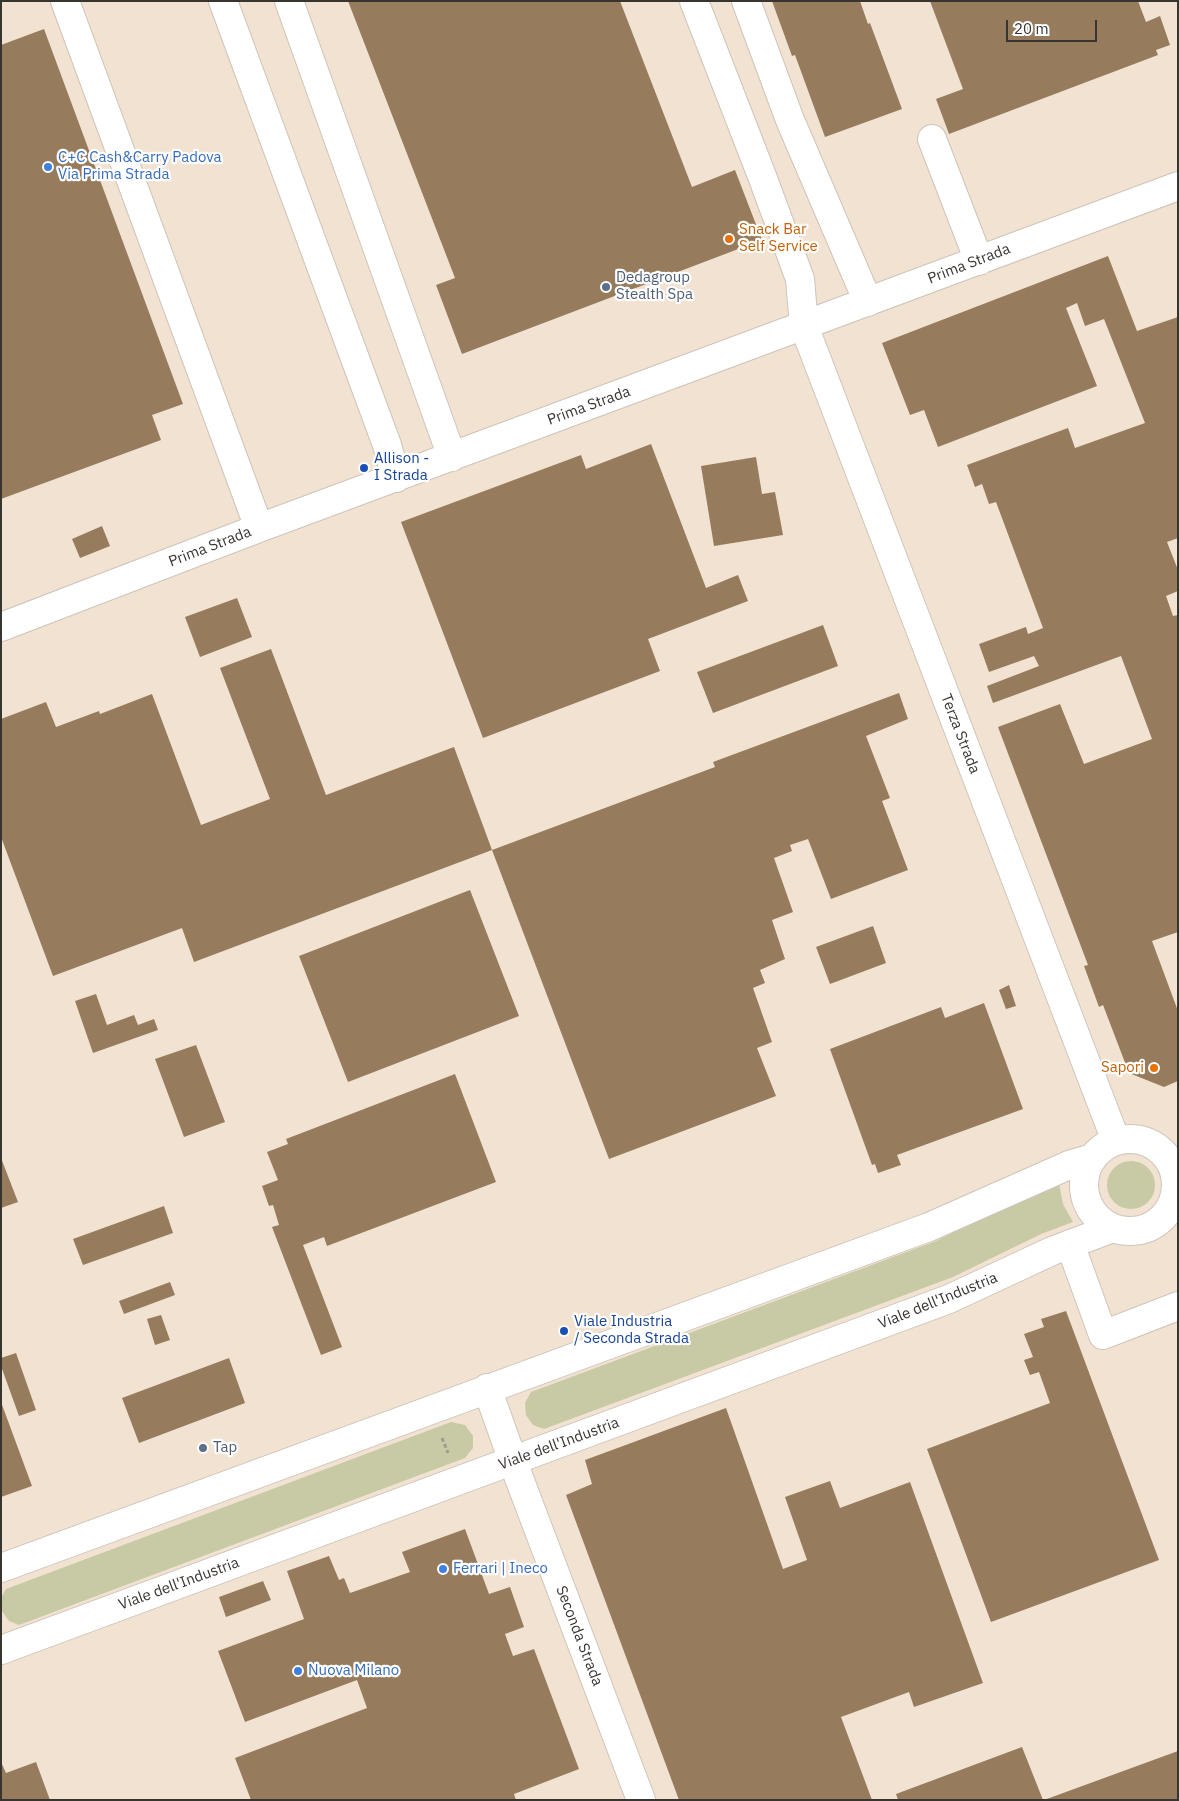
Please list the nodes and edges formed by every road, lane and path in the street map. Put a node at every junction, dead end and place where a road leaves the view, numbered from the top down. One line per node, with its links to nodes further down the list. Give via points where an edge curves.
1 (65, 1): 13 (street)
2 (223, 1): 12 (street, via 387,445)
3 (289, 1): 11 (street)
4 (694, 1): 10 (street, Terza Strada, via 800,279)
5 (746, 1): 9 (street, via 790,120)
6 (932, 139): 8 (street)
7 (1178, 186): 8 (street, Prima Strada)
8 (979, 261): 9 (street, Prima Strada)
9 (868, 302): 10 (street, Prima Strada)
10 (804, 326): 11 (street, Prima Strada); 15 (street, Terza Strada)
11 (452, 457): 12 (street, Prima Strada)
12 (396, 478): 13 (street, Prima Strada)
13 (259, 528): 14 (street, Prima Strada)
14 (1, 627)
15 (1116, 1141): 16 (street, Viale dell'Industria, via 1130,1138); 17 (street)
16 (1167, 1145): 18 (street, Viale dell'Industria, via 1176,1177)
17 (1093, 1158): 19 (street, via 1086,1173 1084,1190 1098,1219); 22 (street, via 1069,1165 929,1227)
18 (1173, 1210): 19 (street, Viale dell'Industria, via 1143,1230)
19 (1113, 1228): 20 (street, Viale dell'Industria)
20 (1070, 1244): 21 (street, via 1103,1335); 24 (street, Viale dell'Industria, via 949,1299)
21 (1178, 1306)
22 (487, 1388): 23 (street); 24 (street, Seconda Strada)
23 (431, 1409): 25 (path); 26 (street)
24 (513, 1461): 25 (street, Viale dell'Industria); 28 (street, Seconda Strada)
25 (458, 1481): 27 (street, Viale dell'Industria)
26 (1, 1568)
27 (1, 1650)
28 (641, 1800)

